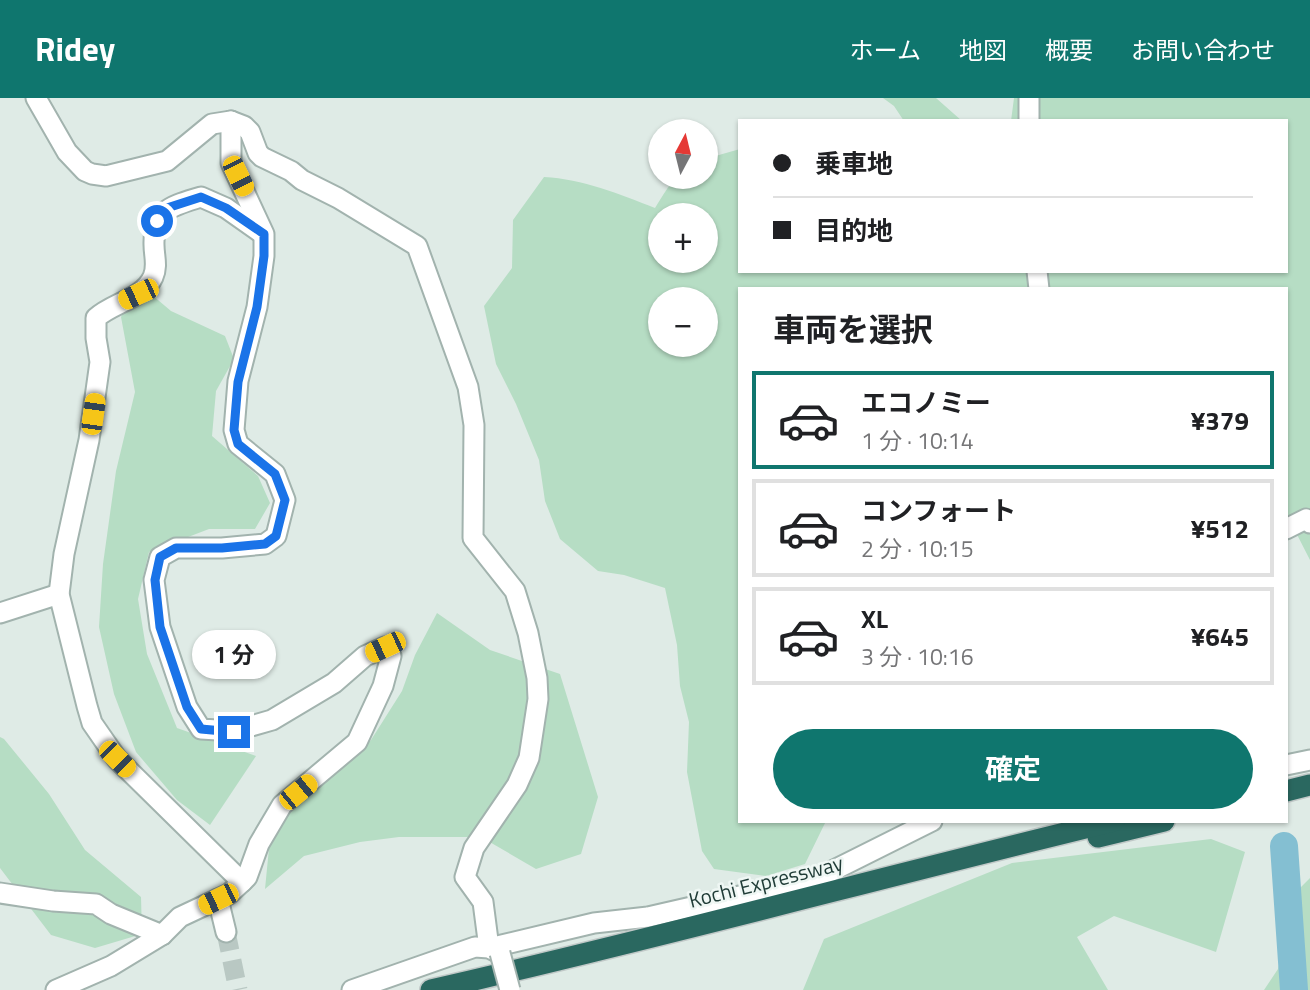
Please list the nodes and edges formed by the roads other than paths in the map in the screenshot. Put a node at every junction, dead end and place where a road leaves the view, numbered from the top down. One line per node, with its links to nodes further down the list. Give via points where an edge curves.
1 (36, 98): 4 (street, via 75,161 85,171 106,176 167,161 212,124)
2 (1029, 98): 3 (street)
3 (1029, 119)
4 (231, 121): 5 (street, via 232,163); 24 (street, via 250,132 262,157 417,246 467,387 474,425 473,538 515,591 537,678 529,758 517,785 474,848 465,877 483,902)
5 (264, 234): 8 (street, via 201,197 167,208 157,221 153,278 138,294 96,318 100,362); 19 (street, via 257,307 238,382 234,430 238,444 275,474 285,500 276,536 265,544 176,548 160,557 155,580 160,627 187,707 201,729 234,732 272,720 334,683 365,656 385,647 391,656 383,686 357,742 282,805)
6 (1310, 523): 7 (street, via 1306,519)
7 (1288, 528)
8 (59, 594): 9 (street); 19 (street, via 92,723 117,759)
9 (0, 613)
10 (1310, 760): 11 (street)
11 (1288, 765)
12 (1310, 773): 13 (highway)
13 (1288, 778)
14 (1310, 785): 15 (highway)
15 (1288, 790)
16 (928, 823): 24 (street, via 818,878 648,917 594,923)
17 (1106, 823): 27 (highway, Kochi Expressway)
18 (1156, 823): 28 (highway, Kochi Expressway)
19 (242, 882): 21 (street)
20 (0, 893): 23 (street, via 96,904)
21 (218, 899): 22 (street); 23 (street, via 180,917)
22 (226, 932)
23 (162, 935): 25 (street, via 111,966)
24 (495, 951): 26 (street, via 475,947); 29 (street, bridge)
25 (57, 990)
26 (352, 990)
27 (431, 990)
28 (490, 990)
29 (510, 990)

